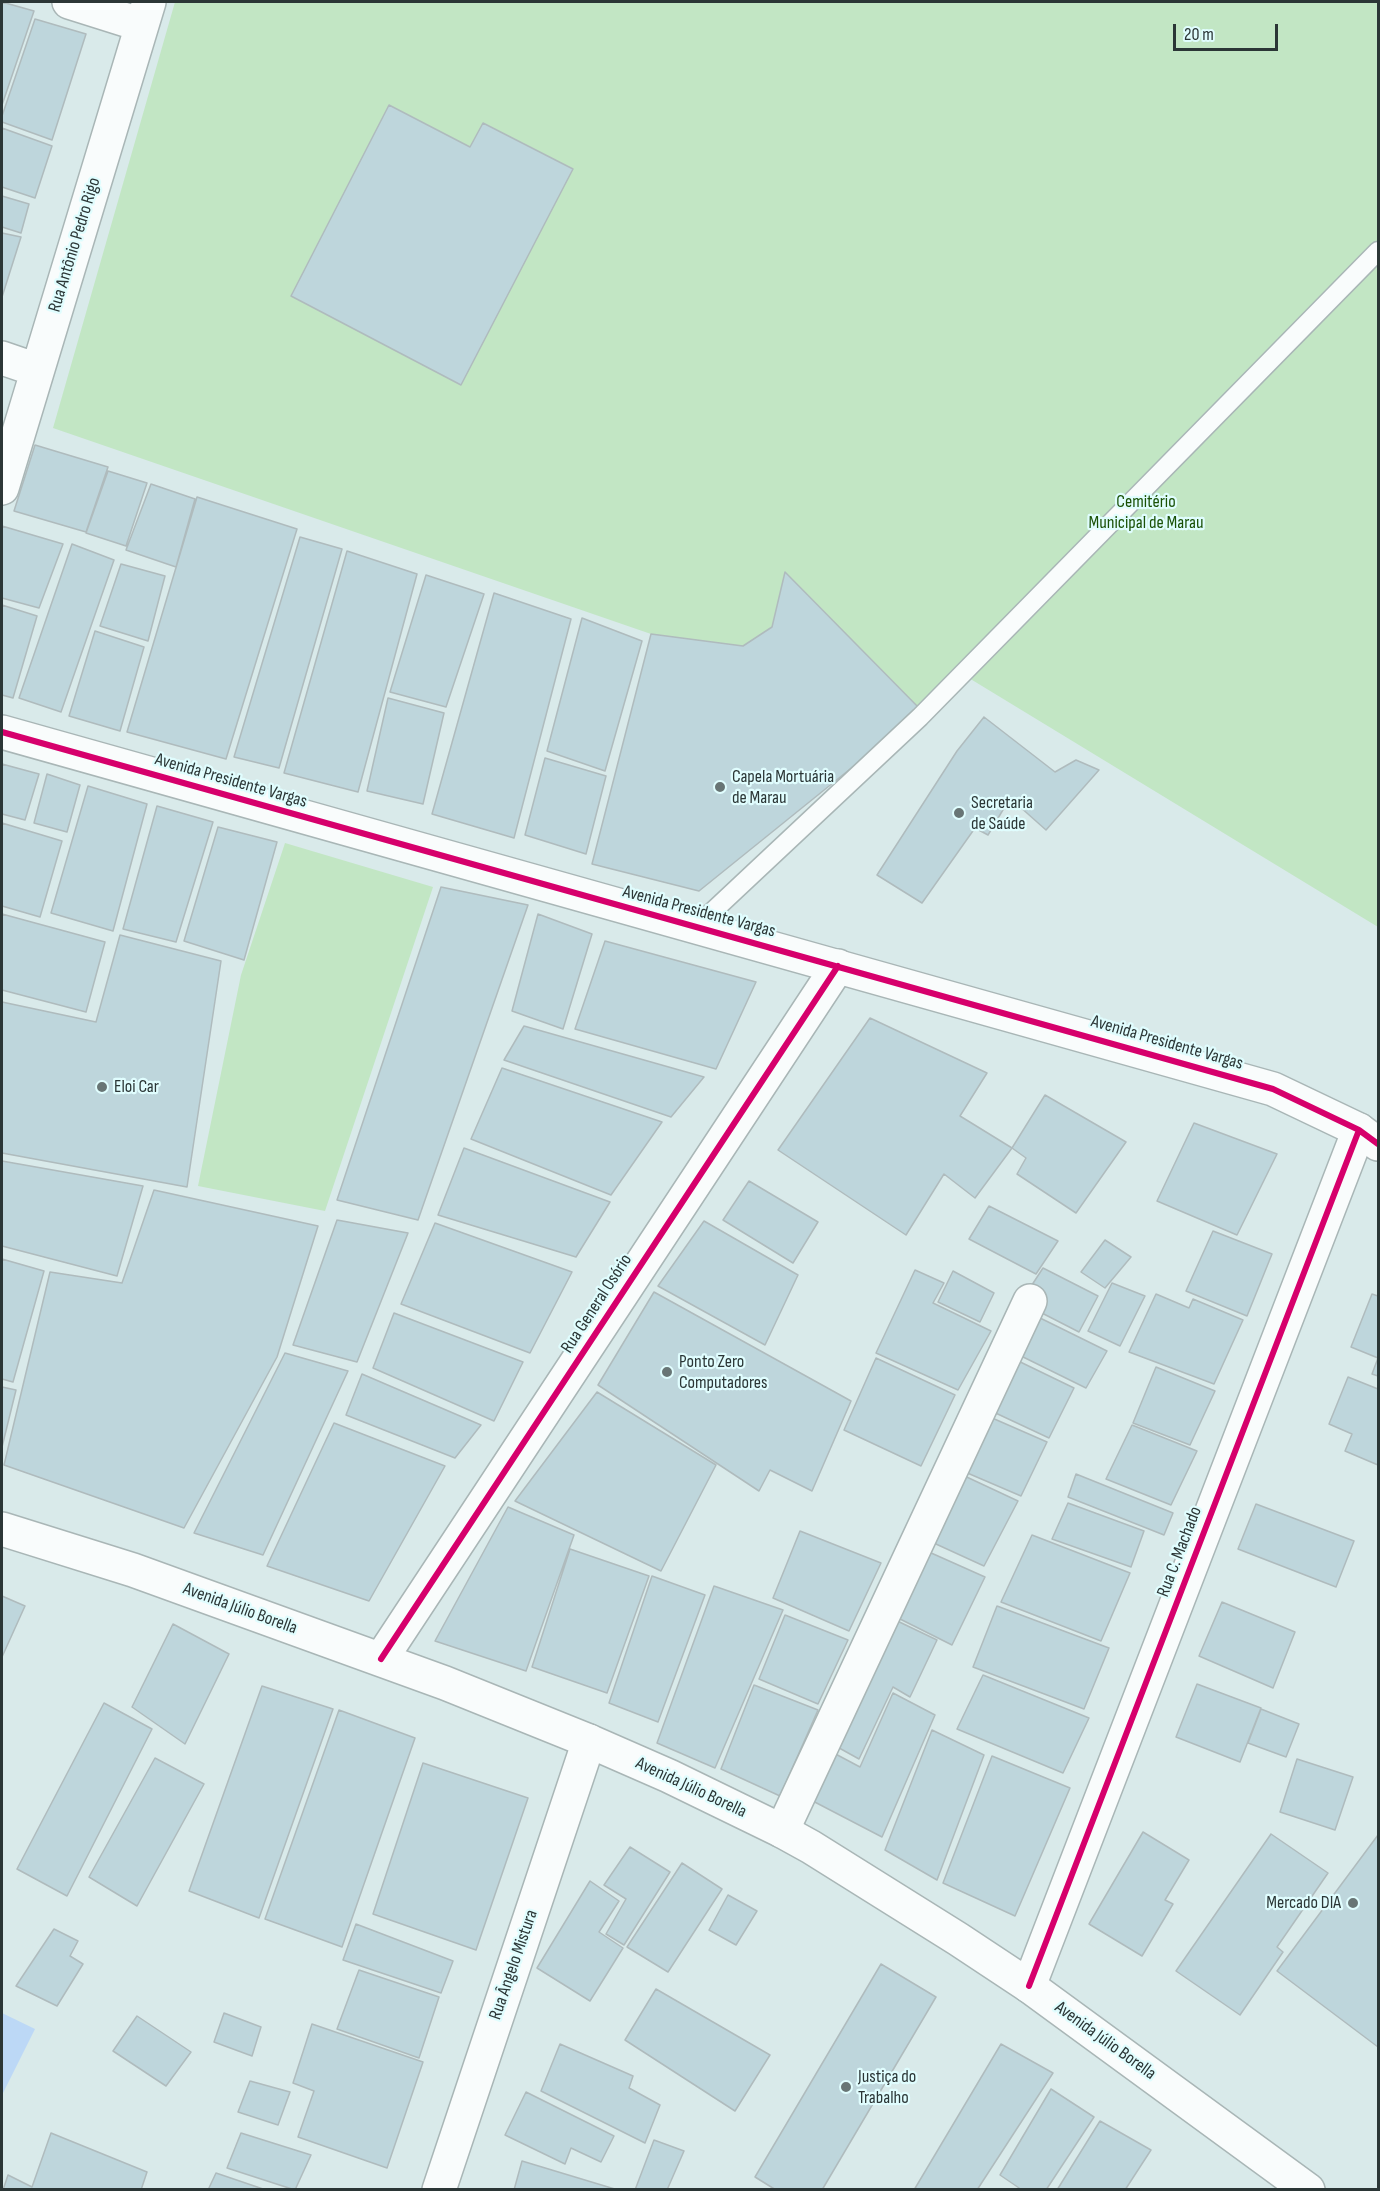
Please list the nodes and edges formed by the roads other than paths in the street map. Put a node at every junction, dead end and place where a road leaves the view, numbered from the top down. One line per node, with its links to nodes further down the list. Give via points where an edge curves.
1 (69, 2): 2 (street)
2 (145, 13): 5 (street, Rua Antônio Pedro Rigo)
3 (1378, 251): 8 (lane, via 920,717)
4 (2, 358): 5 (street)
5 (37, 370): 6 (street, Rua Antônio Pedro Rigo)
6 (2, 488)
7 (2, 732): 8 (street, Avenida Presidente Vargas)
8 (696, 927): 9 (street, Avenida Presidente Vargas)
9 (838, 966): 10 (street, Avenida Presidente Vargas, via 1273,1089); 13 (street, Rua General Osório)
10 (1369, 1137): 16 (street, Rua C. Machado)
11 (1030, 1301): 15 (street)
12 (2, 1529): 13 (street, Avenida Júlio Borella, via 133,1570)
13 (381, 1659): 14 (street, Avenida Júlio Borella)
14 (589, 1741): 15 (street, Avenida Júlio Borella); 18 (street, Rua Ângelo Mistura)
15 (782, 1831): 16 (street, Avenida Júlio Borella)
16 (1029, 1986): 17 (street, Avenida Júlio Borella)
17 (1286, 2183)
18 (439, 2190)

